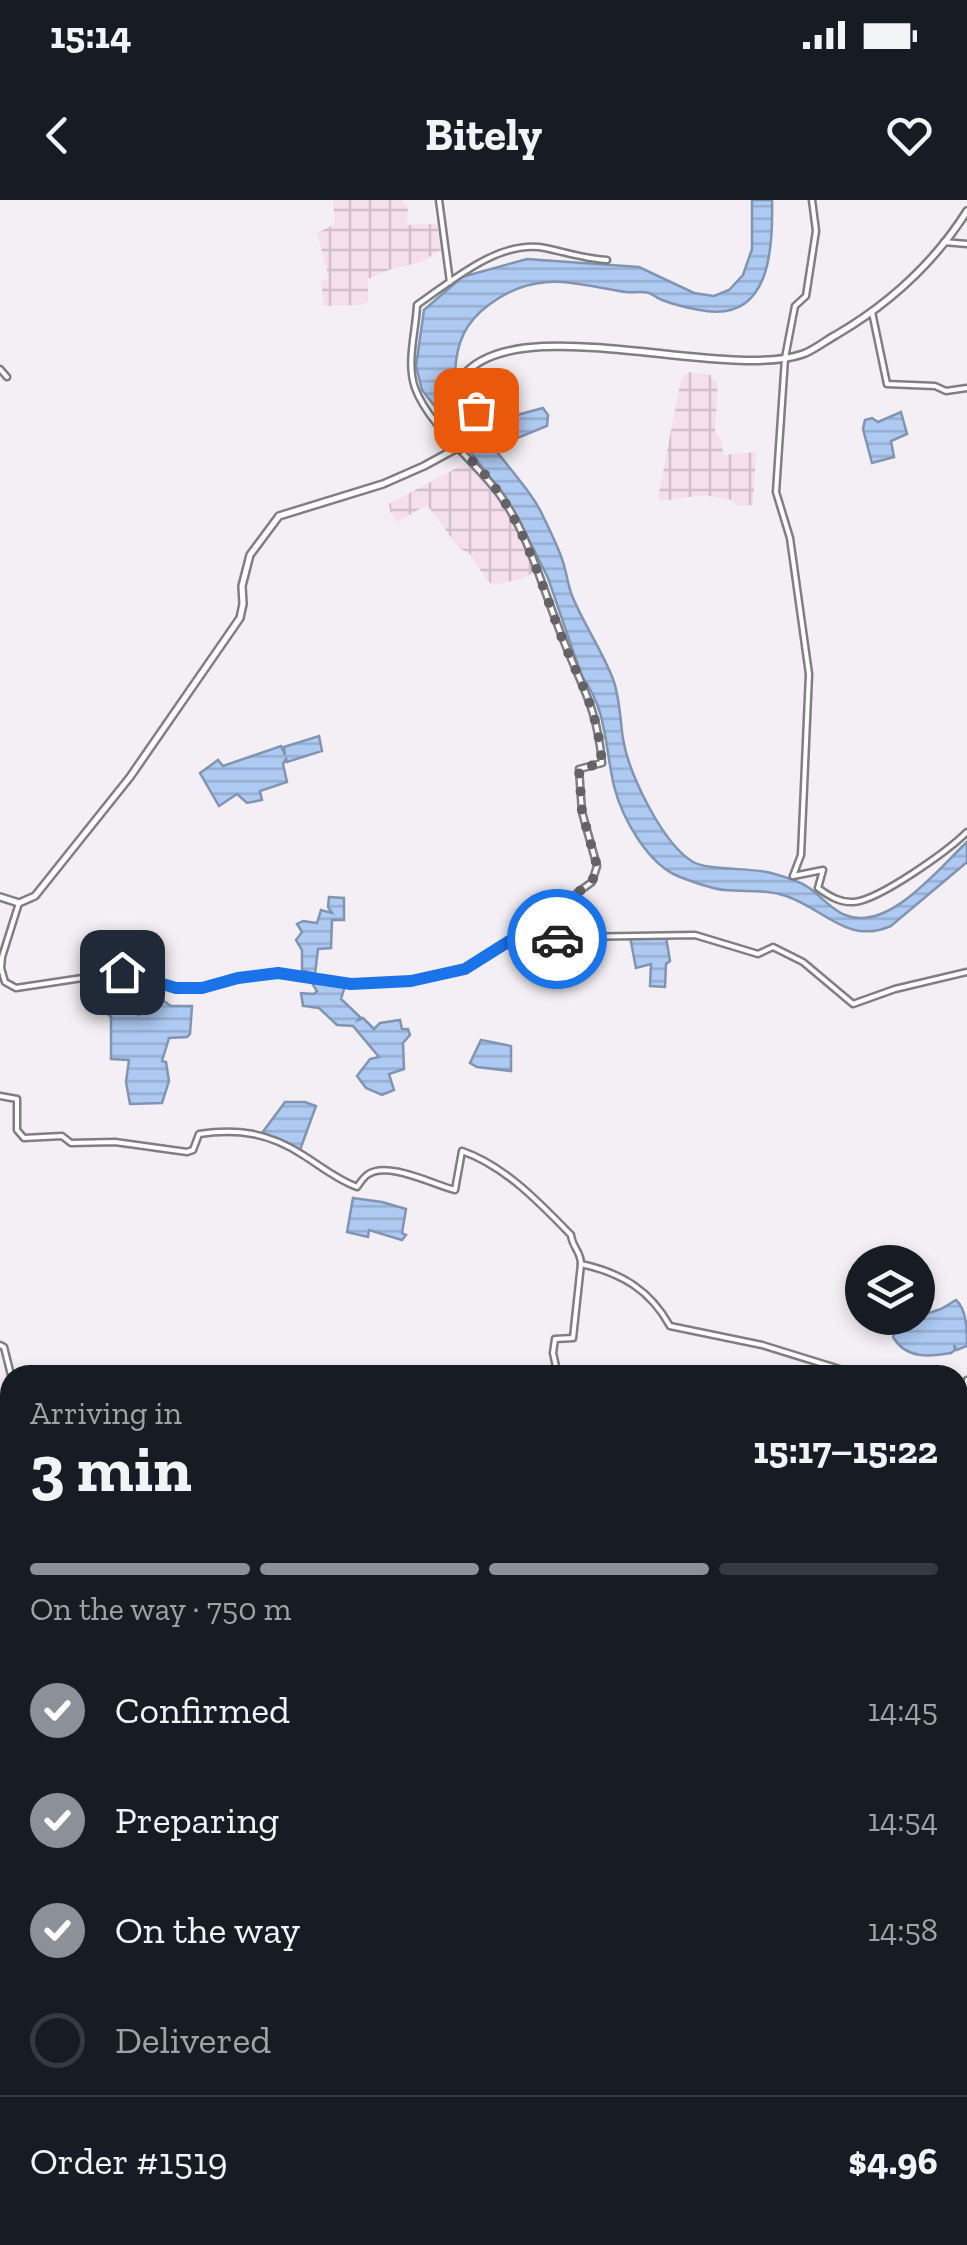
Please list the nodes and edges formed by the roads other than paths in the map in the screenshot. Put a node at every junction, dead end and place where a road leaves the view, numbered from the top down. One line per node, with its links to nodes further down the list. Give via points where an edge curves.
1 (439, 200): 7 (street)
2 (812, 200): 9 (street, via 816,231 806,296 794,306)
3 (967, 210): 4 (street)
4 (944, 242): 5 (street); 8 (street)
5 (967, 244)
6 (606, 260): 7 (street, via 525,249 474,264)
7 (450, 282): 13 (street, via 417,304 412,373 422,401)
8 (872, 312): 9 (street); 12 (street, via 888,384)
9 (785, 358): 13 (street, via 732,361 636,348 521,348 462,377 467,398 483,418); 14 (street, via 776,492 790,538 809,674 801,855 793,876 823,870 818,888 854,902 875,896)
10 (0, 369): 11 (street)
11 (8, 377)
12 (967, 388)
13 (458, 447): 16 (street, via 383,484 279,516 250,555 240,618 130,776 35,896); 17 (street, via 522,532 599,726 602,763 579,769 597,866 592,882 577,893)
14 (967, 832)
15 (0, 896): 16 (street)
16 (20, 903): 19 (street)
17 (587, 938): 18 (street, via 694,934 758,954 773,947 803,962 853,1004); 19 (street, via 514,938 465,969 411,981 351,984 278,973 176,988 122,972 16,988)
18 (967, 972)
19 (1, 980)
20 (0, 1096): 21 (street, via 17,1099 17,1130 24,1138 62,1136 71,1143 187,1152 199,1134 232,1129 266,1137 356,1187 375,1172 401,1171 454,1190 462,1151 525,1188 572,1234)
21 (581, 1264): 22 (street, via 572,1338 554,1339); 23 (street, via 651,1296 677,1329)
22 (556, 1365)
23 (827, 1365)

